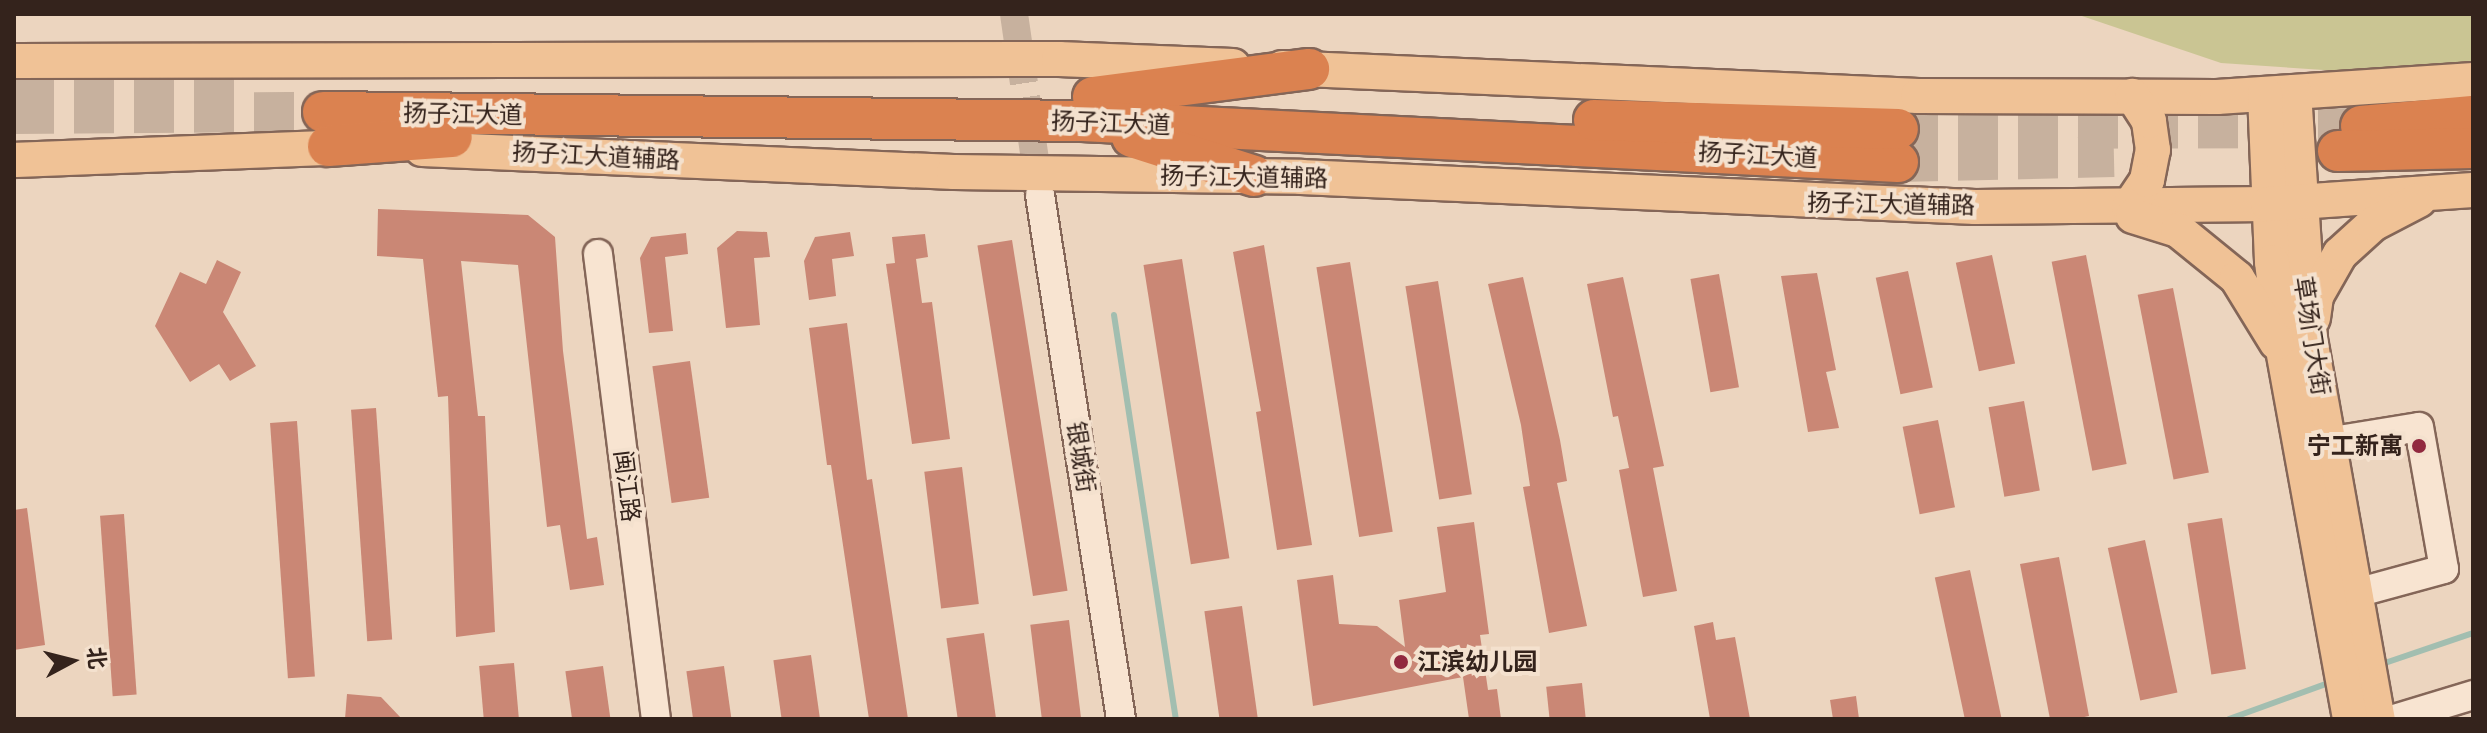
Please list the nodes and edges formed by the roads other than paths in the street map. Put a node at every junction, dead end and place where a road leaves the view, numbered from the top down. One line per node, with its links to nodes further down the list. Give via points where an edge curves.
1 (14, 61): 2 (main road, via 1059,59)
2 (1309, 69): 5 (main road, via 1918,96); 6 (highway)
3 (2473, 80): 4 (main road)
4 (2280, 93): 5 (main road); 16 (main road, 草场门大街)
5 (2133, 96): 17 (main road, via 2149,121 2153,150 2147,180)
6 (1087, 109): 7 (highway, 扬子江大道); 7 (highway, 扬子江大道, via 737,119); 9 (highway, 扬子江大道); 12 (highway)
7 (324, 114): 11 (main road, 扬子江大道辅路); 12 (main road, 扬子江大道辅路, via 954,172)
8 (2473, 116): 10 (highway, via 2343,140)
9 (1898, 145)
10 (2473, 148)
11 (14, 160)
12 (1254, 176): 17 (main road, 扬子江大道辅路, via 1751,201)
13 (2473, 190): 14 (main road, 扬子江大道辅路)
14 (2432, 193): 16 (main road, 扬子江大道辅路); 19 (main road, via 2373,224 2340,254 2316,296)
15 (1040, 195): 25 (street, 银城街)
16 (2283, 203): 17 (main road, 扬子江大道辅路); 19 (main road, 草场门大街)
17 (2117, 207): 19 (main road, via 2178,230 2237,278)
18 (598, 254): 24 (street, 闽江路)
19 (2297, 347): 20 (main road, 草场门大街)
20 (2315, 444): 21 (main road, 草场门大街); 21 (street, via 2419,427 2444,569); 22 (main road, 草场门大街)
21 (2356, 593): 22 (main road, 草场门大街)
22 (2354, 681): 26 (main road, 草场门大街)
23 (2473, 695): 27 (street)
24 (656, 719)
25 (1121, 719)
26 (2378, 719)
27 (2394, 719)

